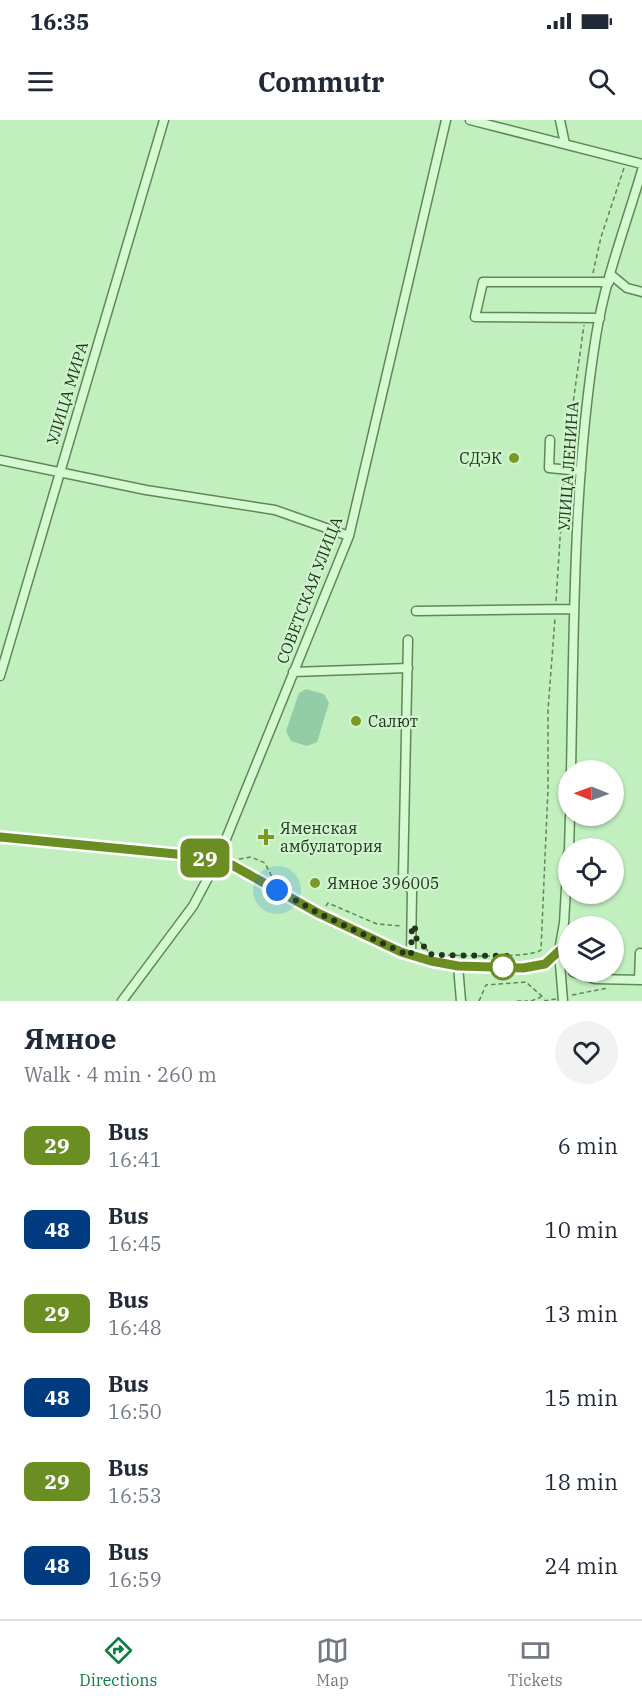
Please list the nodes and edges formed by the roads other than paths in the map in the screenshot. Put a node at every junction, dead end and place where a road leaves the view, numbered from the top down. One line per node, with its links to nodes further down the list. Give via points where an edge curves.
1 (165, 120): 13 (street, УЛИЦА МИРА)
2 (446, 120): 15 (street, СОВЕТСКАЯ УЛИЦА)
3 (470, 120): 5 (street)
4 (560, 120): 5 (street)
5 (565, 144): 6 (street)
6 (642, 164)
7 (642, 170): 8 (street, УЛИЦА ЛЕНИНА)
8 (610, 278): 9 (street); 10 (street, УЛИЦА ЛЕНИНА); 10 (street, via 483,282 475,316)
9 (642, 292)
10 (600, 318): 14 (street, УЛИЦА ЛЕНИНА)
11 (550, 440): 14 (street, via 549,468)
12 (0, 460): 13 (street)
13 (59, 470): 15 (street, via 146,490 275,510); 21 (street, УЛИЦА МИРА)
14 (581, 471): 16 (street, УЛИЦА ЛЕНИНА)
15 (349, 536): 20 (street, СОВЕТСКАЯ УЛИЦА)
16 (574, 609): 17 (street); 22 (street, УЛИЦА ЛЕНИНА)
17 (416, 611)
18 (408, 640): 19 (street)
19 (408, 668): 20 (street); 27 (street, via 403,879 412,891)
20 (293, 672): 24 (street, СОВЕТСКАЯ УЛИЦА)
21 (0, 675)
22 (571, 760)
23 (0, 837): 24 (street)
24 (217, 861): 27 (street); 33 (street, СОВЕТСКАЯ УЛИЦА, via 194,906)
25 (558, 952): 28 (street, via 545,964 535,966)
26 (640, 953): 30 (street)
27 (411, 955): 28 (street)
28 (458, 966): 34 (street)
29 (624, 980): 30 (street)
30 (640, 980)
31 (562, 982): 32 (street)
32 (563, 998)
33 (122, 1001)
34 (460, 1001)

